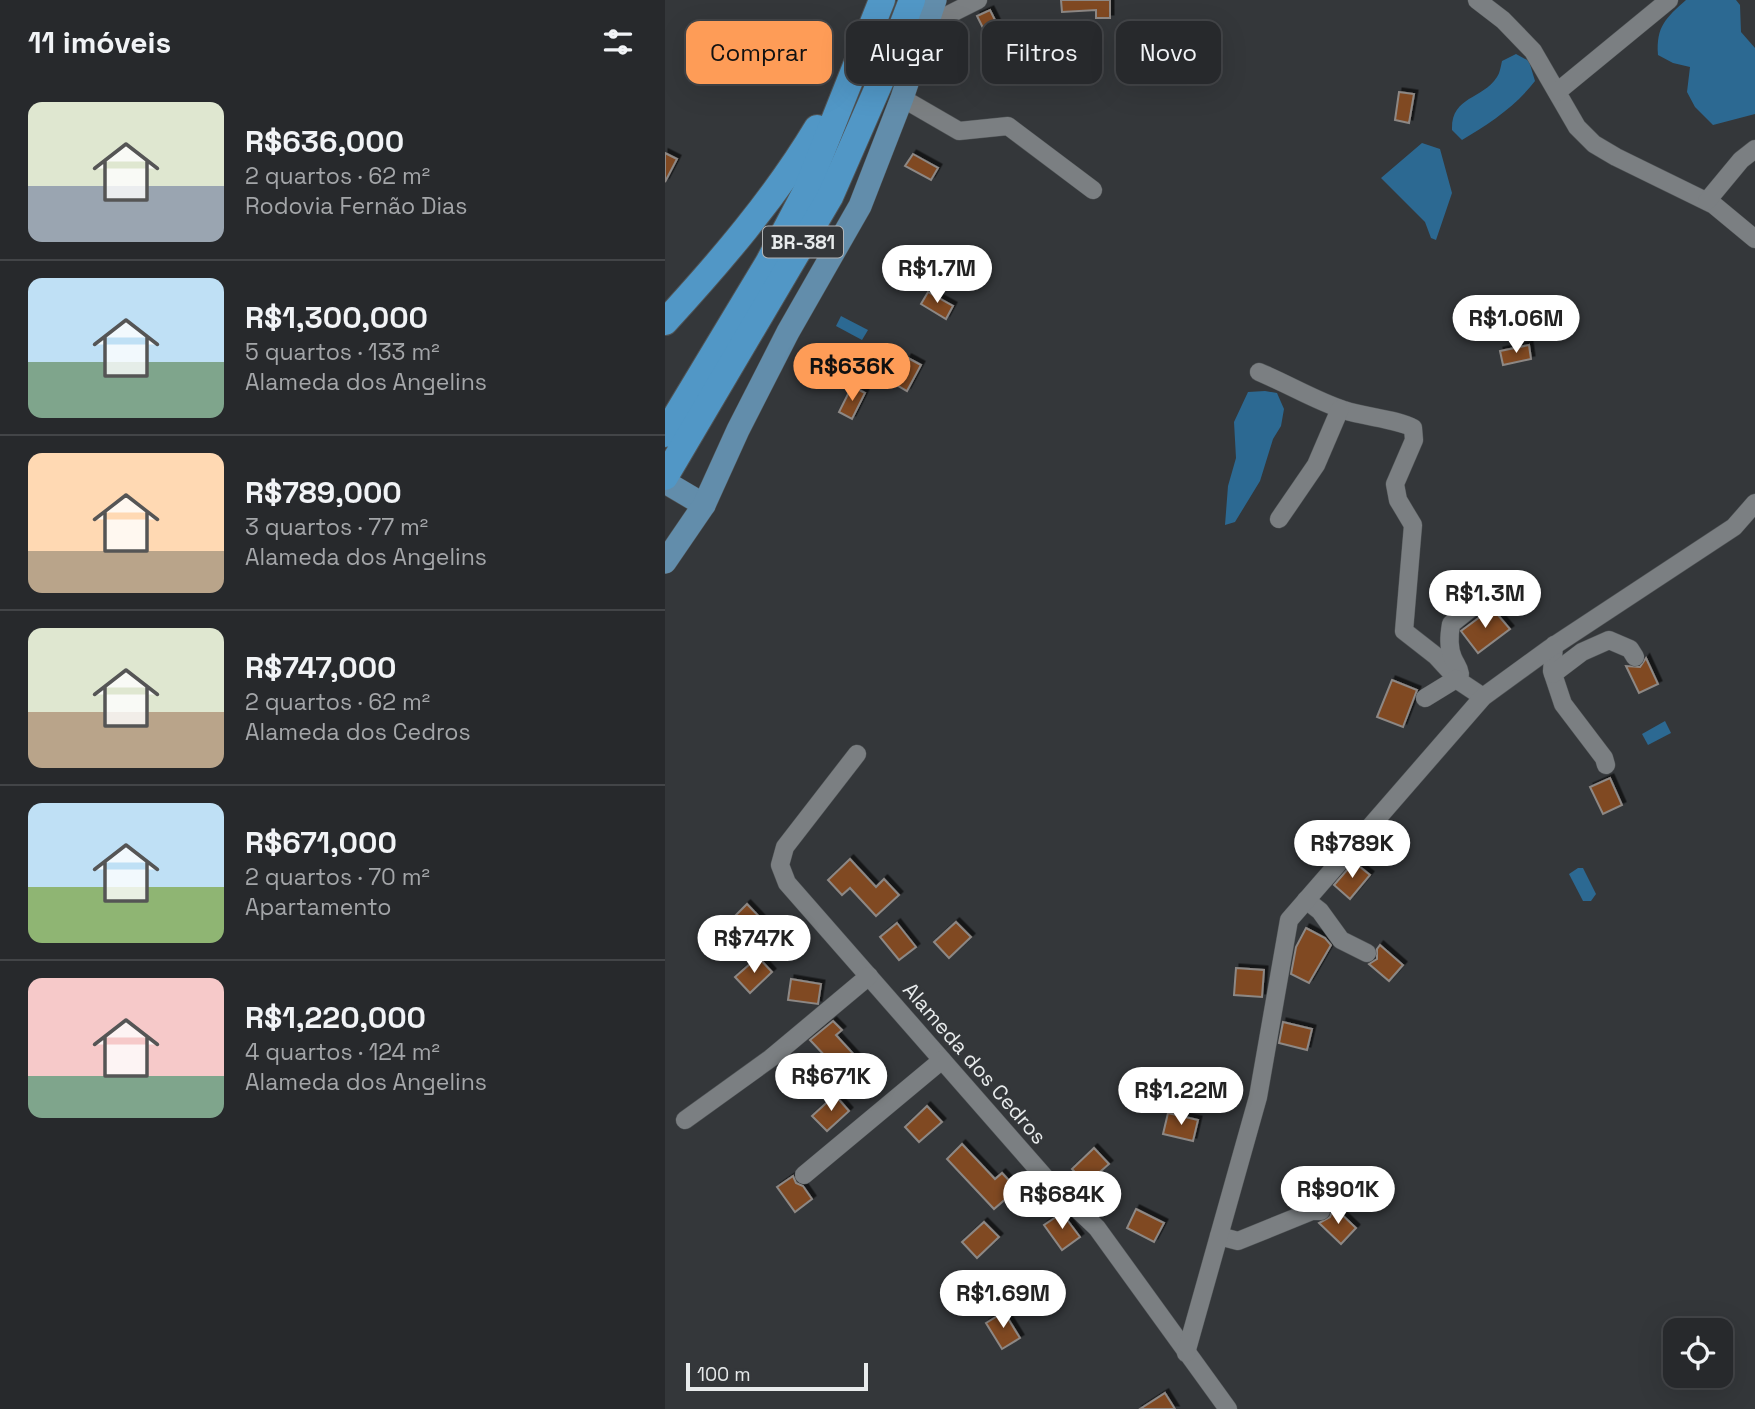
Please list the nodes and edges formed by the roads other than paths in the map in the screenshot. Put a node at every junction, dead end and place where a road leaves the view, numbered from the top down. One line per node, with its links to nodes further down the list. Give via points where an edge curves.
1 (882, 0): 7 (highway, BR-381)
2 (912, 0): 23 (highway, BR-381, via 830,197)
3 (935, 0): 8 (main road, BR-381)
4 (978, 0): 9 (street)
5 (1477, 0): 13 (street, via 1533,51)
6 (1669, 0): 13 (street)
7 (873, 21)
8 (928, 21)
9 (942, 21)
10 (846, 81): 19 (highway, via 795,165)
11 (848, 84): 22 (highway, BR-381, via 806,191)
12 (907, 84): 14 (main road, BR-381)
13 (1557, 92): 17 (street, via 1577,128 1594,144)
14 (902, 98): 16 (street, via 959,131 1008,126); 24 (main road, BR-381, via 860,206 788,332)
15 (1755, 149): 17 (street)
16 (1093, 190)
17 (1707, 201): 18 (street)
18 (1755, 239)
19 (665, 322)
20 (1259, 372): 21 (street)
21 (1340, 409): 26 (street, via 1316,465); 32 (street, via 1413,428 1414,440 1395,484 1398,500 1413,525 1404,631)
22 (665, 434)
23 (666, 476): 24 (main road)
24 (704, 505): 27 (main road, BR-381)
25 (1754, 506): 29 (street, via 1734,527)
26 (1279, 519)
27 (665, 562)
28 (1503, 605): 32 (street, via 1512,598 1510,586 1503,582 1451,624 1449,639 1460,669)
29 (1555, 645): 31 (street); 33 (street)
30 (1635, 657): 31 (street, via 1630,649 1609,640 1582,652)
31 (1553, 674): 36 (street, via 1563,704)
32 (1459, 681): 33 (street); 34 (street)
33 (1483, 697): 37 (street)
34 (1425, 698)
35 (857, 754): 39 (street, Alameda dos Cedros, via 785,847 780,864 787,883)
36 (1606, 765)
37 (1306, 901): 38 (street, via 1320,911 1341,940); 44 (street, via 1289,920 1258,1097)
38 (1367, 953)
39 (869, 976): 40 (street, Alameda dos Cedros); 41 (street, via 771,1058)
40 (943, 1060): 42 (street); 45 (street, Alameda dos Cedros, via 1049,1182 1097,1228)
41 (685, 1120)
42 (804, 1175)
43 (1321, 1211): 44 (street, via 1238,1241)
44 (1219, 1236): 45 (street)
45 (1186, 1353): 46 (street, Alameda dos Cedros)
46 (1228, 1409)

